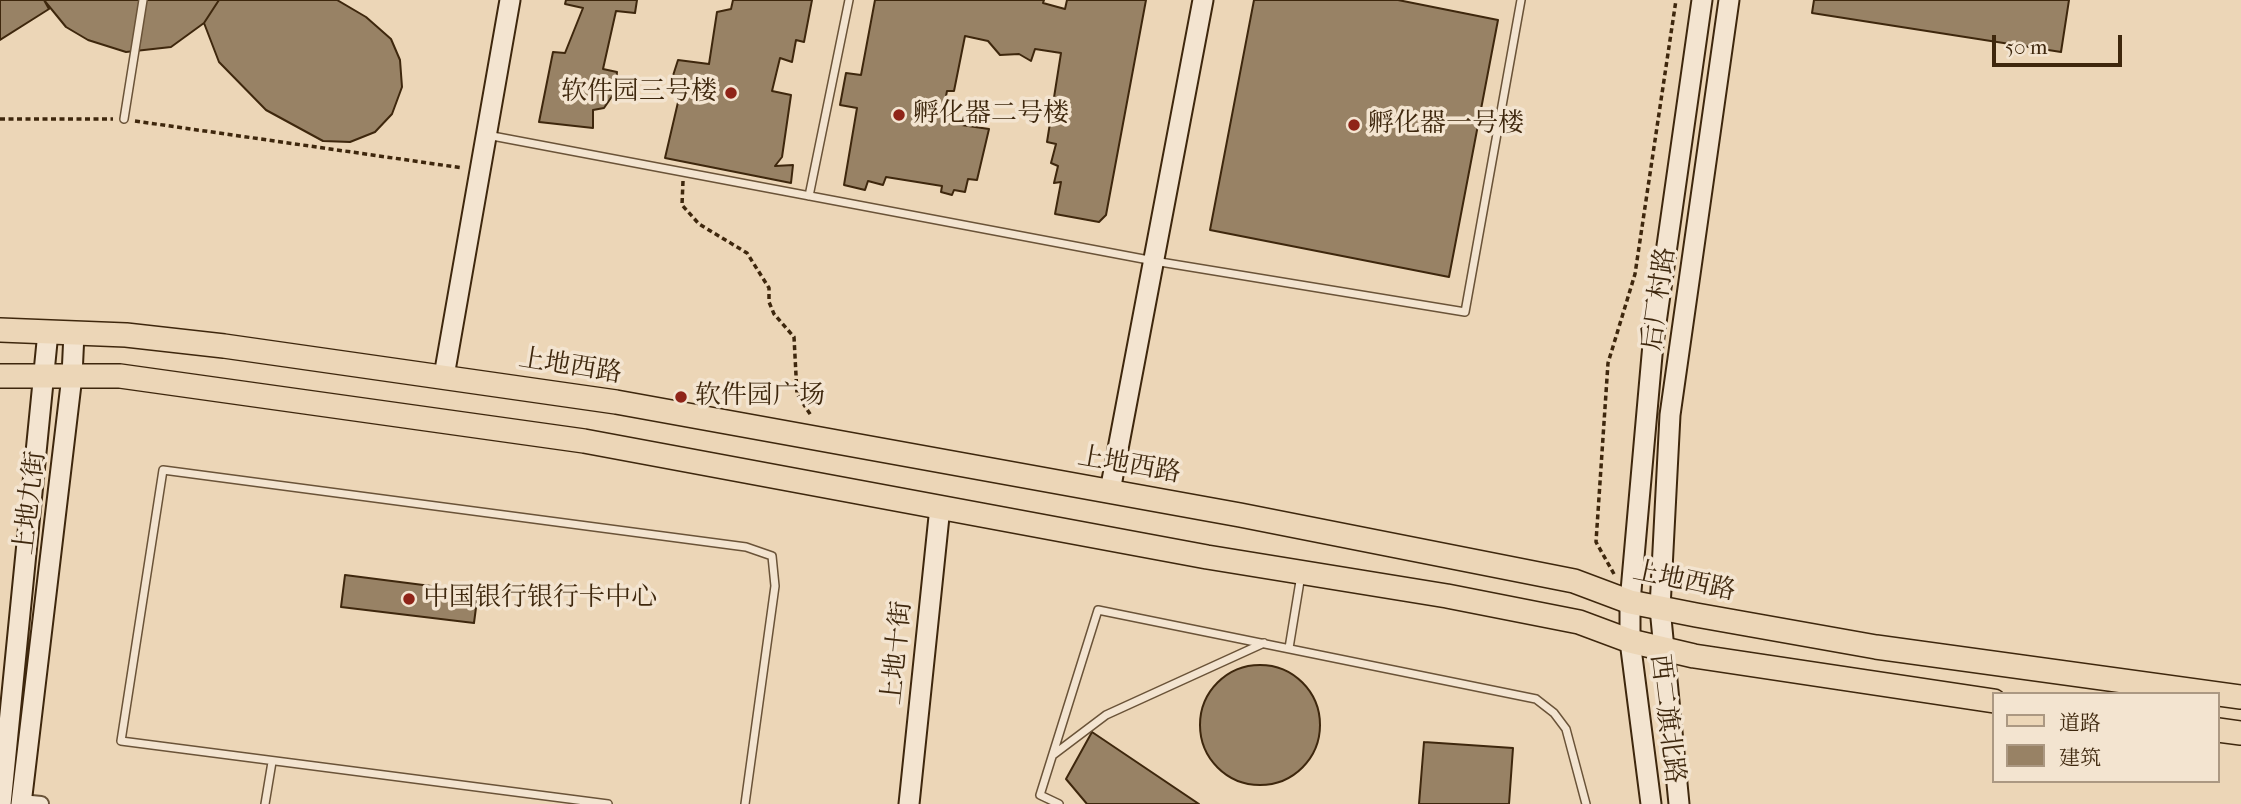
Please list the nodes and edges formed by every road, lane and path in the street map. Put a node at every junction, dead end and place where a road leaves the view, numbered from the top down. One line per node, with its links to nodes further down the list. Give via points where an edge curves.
1 (143, 0): 10 (lane)
2 (510, 0): 11 (main road)
3 (849, 0): 14 (lane)
4 (1203, 0): 15 (main road)
5 (1521, 0): 15 (lane, via 1465,312)
6 (1676, 0): 27 (path, via 1635,274 1608,363 1596,542)
7 (1702, 0): 27 (main road, 后厂村路, via 1653,344)
8 (1729, 0): 28 (main road, 后厂村路, via 1670,415)
9 (0, 119): 10 (path)
10 (124, 119): 12 (path)
11 (487, 135): 12 (main road); 13 (lane)
12 (481, 170): 22 (main road)
13 (685, 172): 14 (lane); 23 (path, via 682,205 699,224 747,253 769,288 774,314 794,337 797,394)
14 (809, 196): 15 (lane)
15 (1154, 261): 24 (main road)
16 (0, 330): 17 (main road, 上地西路)
17 (48, 332): 18 (main road, 上地西路); 20 (main road, 上地九街)
18 (74, 333): 21 (main road, 上地九街); 22 (main road, 上地西路, via 224,346)
19 (0, 376): 20 (main road)
20 (46, 376): 21 (main road); 41 (main road, 上地九街)
21 (72, 376): 25 (main road, via 120,376 584,440); 41 (main road, 上地九街)
22 (444, 376): 24 (main road, 上地西路, via 617,401)
23 (817, 423)
24 (1110, 491): 27 (main road, 上地西路, via 1574,581)
25 (940, 507): 26 (main road); 45 (main road, 上地十街)
26 (1302, 571): 29 (main road, via 1579,622); 32 (lane)
27 (1630, 602): 28 (main road, 上地西路); 29 (main road, 后厂村路)
28 (1660, 608): 31 (main road, 后厂村路); 33 (main road, 上地西路, via 1877,647)
29 (1630, 641): 31 (main road); 48 (main road, 西二旗北路)
30 (1264, 643): 32 (lane); 39 (lane, via 1106,715); 39 (lane, via 1098,610)
31 (1662, 647): 36 (main road, via 1721,661); 49 (main road, 西二旗北路)
32 (1289, 648): 47 (lane, via 1536,699 1566,729)
33 (2205, 692)
34 (2220, 694): 35 (main road, 上地西路)
35 (2241, 697)
36 (1993, 701)
37 (2220, 730): 38 (main road)
38 (2241, 733)
39 (1052, 755): 46 (lane, via 1040,795)
40 (272, 762): 42 (lane); 43 (lane); 44 (lane, via 121,741 163,470 746,547 772,556 775,586)
41 (21, 803)
42 (265, 804)
43 (608, 804)
44 (745, 804)
45 (909, 804)
46 (1059, 804)
47 (1586, 804)
48 (1651, 804)
49 (1679, 804)

